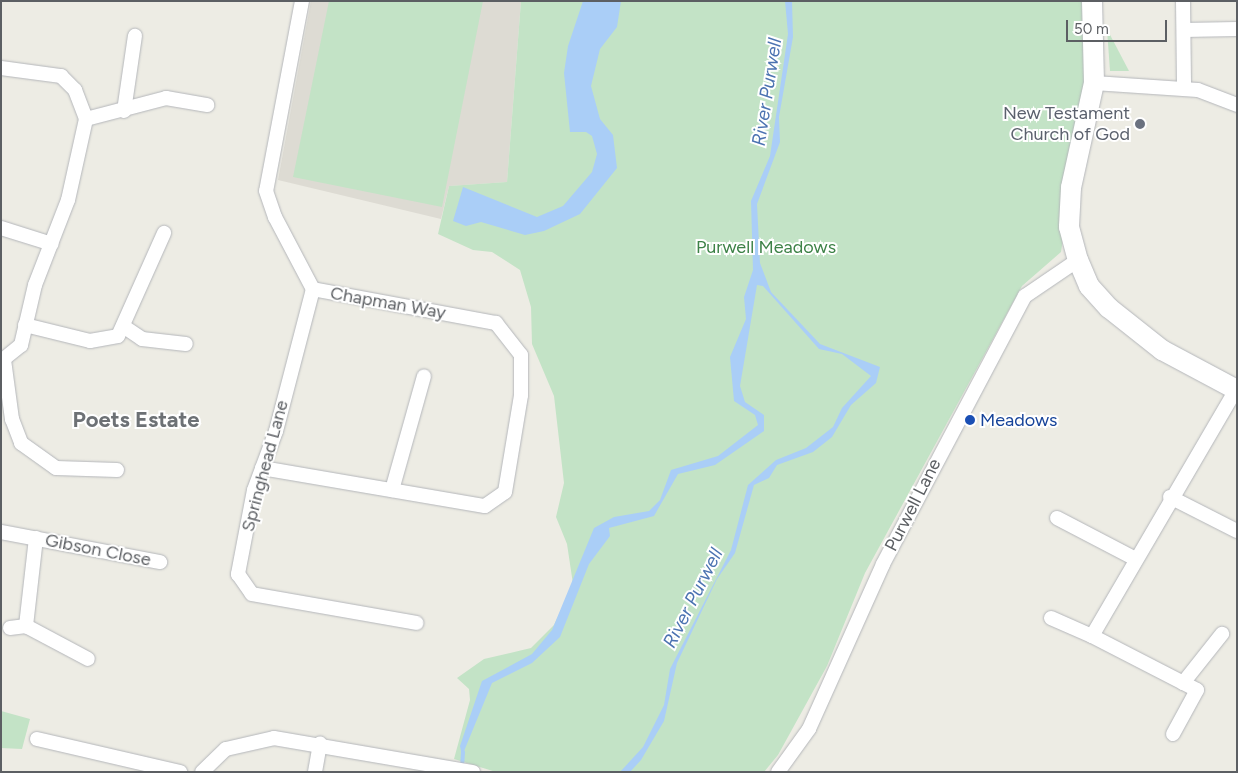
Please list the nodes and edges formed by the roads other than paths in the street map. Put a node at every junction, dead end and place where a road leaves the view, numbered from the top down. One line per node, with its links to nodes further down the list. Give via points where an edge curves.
1 (302, 1): 18 (street, Chapman Way, via 266,191 275,217)
2 (1092, 1): 8 (street)
3 (1183, 1): 4 (street)
4 (1184, 30): 5 (street); 9 (street)
5 (1237, 30)
6 (134, 36): 12 (street)
7 (1, 68): 13 (street, via 61,76 75,90)
8 (1094, 83): 9 (street); 17 (street, via 1071,188 1069,226)
9 (1184, 88): 11 (street)
10 (207, 104): 12 (street, via 166,98)
11 (1237, 104)
12 (124, 111): 13 (street)
13 (86, 119): 16 (street, via 68,200)
14 (1, 228): 16 (street)
15 (164, 233): 20 (street)
16 (52, 244): 19 (street)
17 (1078, 260): 24 (street, via 1089,286 1109,308 1162,350); 50 (street, Purwell Lane, via 1025,296 883,564 809,729)
18 (313, 290): 25 (street, Springhead Lane); 27 (street, Chapman Way, via 496,323 520,354 521,395 504,492 485,506)
19 (25, 325): 20 (street, via 101,342 118,336); 22 (street, via 21,345)
20 (123, 326): 21 (street, via 142,339)
21 (186, 344)
22 (3, 360): 26 (street, via 12,419 21,443 56,468)
23 (424, 376): 27 (street)
24 (1236, 390): 28 (street)
25 (262, 468): 27 (street); 36 (street, Springhead Lane, via 238,574 242,585 252,594)
26 (117, 470)
27 (392, 490)
28 (1170, 497): 30 (street); 33 (street)
29 (1057, 518): 33 (street)
30 (1237, 531)
31 (1, 532): 32 (street, Gibson Close)
32 (36, 538): 34 (street, Gibson Close); 37 (street, Gibson Close)
33 (1134, 558): 40 (street)
34 (160, 562)
35 (1051, 618): 40 (street)
36 (416, 623)
37 (26, 626): 38 (street); 41 (street)
38 (10, 628)
39 (1222, 634): 42 (street)
40 (1092, 636): 42 (street)
41 (88, 659)
42 (1183, 683): 43 (street, via 1197,690)
43 (1173, 734)
44 (37, 739): 46 (street)
45 (320, 743): 47 (street, via 247,741 226,749); 48 (street); 49 (street)
46 (180, 772)
47 (202, 772)
48 (315, 772)
49 (472, 772)
50 (778, 772)

